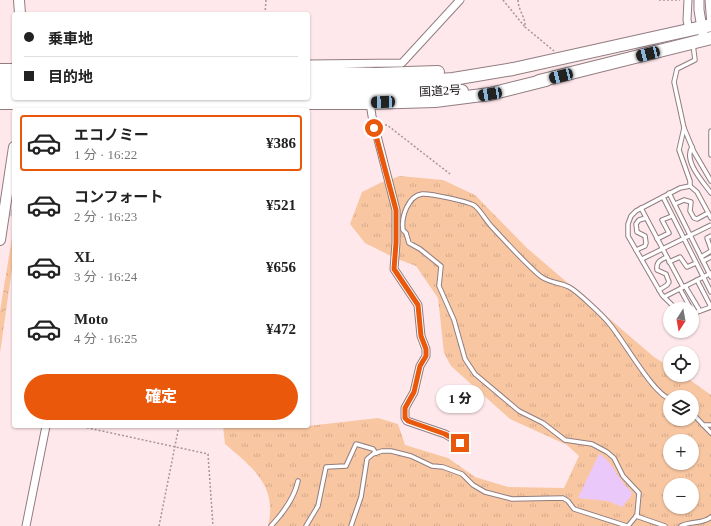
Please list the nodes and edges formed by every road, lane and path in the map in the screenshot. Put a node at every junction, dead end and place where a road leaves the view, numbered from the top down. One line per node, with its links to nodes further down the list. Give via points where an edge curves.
1 (19, 0): 10 (main road)
2 (266, 0): 11 (path)
3 (460, 0): 18 (street, via 402,63)
4 (503, 0): 13 (path)
5 (518, 0): 13 (path, via 519,12)
6 (658, 0): 7 (path)
7 (688, 0): 14 (street)
8 (709, 0): 12 (street)
9 (699, 1): 12 (street)
10 (20, 12)
11 (265, 12)
12 (708, 26): 14 (highway, 国道2号); 15 (street)
13 (525, 27): 16 (path, via 556,53)
14 (689, 30): 16 (highway, 国道2号)
15 (702, 40): 23 (highway, 国道2号); 35 (lane, via 695,60 680,66 674,76)
16 (559, 59): 19 (highway, 国道2号)
17 (310, 64): 18 (street)
18 (325, 68): 19 (highway, via 376,74); 22 (highway)
19 (513, 69): 26 (highway, 国道2号, via 453,79 409,82)
20 (0, 70): 21 (highway)
21 (12, 70)
22 (310, 72)
23 (546, 80): 27 (highway, 国道2号, via 462,91); 31 (highway, via 462,99)
24 (0, 81): 25 (highway)
25 (12, 81)
26 (310, 82)
27 (310, 92)
28 (0, 93): 29 (highway)
29 (12, 93)
30 (0, 103): 32 (highway)
31 (370, 103): 33 (highway); 34 (street)
32 (20, 104): 33 (highway)
33 (143, 107)
34 (374, 128): 40 (path, via 387,124); 87 (street, via 396,210 394,269 418,305 421,336 426,349 414,392 405,408 405,418)
35 (684, 128): 37 (lane); 42 (lane, via 679,150)
36 (711, 131): 38 (lane)
37 (692, 147): 41 (lane); 43 (lane, via 689,152 690,160)
38 (711, 155)
39 (12, 160): 57 (main road)
40 (450, 174)
41 (711, 181)
42 (690, 186): 44 (lane, via 684,186); 48 (lane, via 697,192)
43 (711, 193)
44 (669, 194): 45 (lane); 46 (lane)
45 (663, 197): 47 (lane); 49 (lane)
46 (675, 204): 48 (lane, via 684,200 691,202 690,211 697,219); 53 (lane)
47 (641, 208): 50 (lane); 59 (lane, via 631,216 628,224 628,236)
48 (708, 213): 51 (lane)
49 (672, 216): 55 (lane); 56 (lane, via 662,220 668,233)
50 (646, 218): 56 (lane); 59 (lane, via 640,220 636,226 637,232 645,236 646,243)
51 (711, 218)
52 (711, 225): 53 (lane)
53 (690, 235): 55 (lane); 62 (lane)
54 (711, 236): 60 (lane, via 706,238)
55 (684, 238): 58 (lane); 67 (lane)
56 (657, 239): 58 (lane)
57 (0, 240)
58 (662, 249): 61 (lane); 64 (lane)
59 (636, 250): 64 (lane)
60 (711, 250): 62 (lane)
61 (666, 257): 66 (lane); 72 (lane, via 659,261 657,270 668,277 669,282)
62 (701, 257): 65 (lane)
63 (711, 258): 65 (lane)
64 (642, 259): 72 (lane)
65 (703, 261): 68 (lane)
66 (669, 262): 67 (lane, via 680,257 687,267); 71 (lane)
67 (696, 263): 69 (lane)
68 (710, 274): 69 (lane)
69 (703, 277): 70 (lane); 73 (lane)
70 (697, 280): 71 (lane); 77 (lane)
71 (683, 287): 74 (lane); 76 (lane); 78 (lane)
72 (659, 290): 74 (lane)
73 (711, 292)
74 (664, 297): 75 (lane)
75 (669, 302)
76 (688, 302)
77 (711, 307): 78 (lane)
78 (700, 311)
79 (663, 393): 91 (lane, via 654,386 606,320 568,286 555,284 540,276 492,228 476,206 435,194 414,196 410,200 402,224 403,230 409,243 424,251 441,266 439,286 454,320 465,359 472,370 483,383 519,411 542,423 565,440 592,444 607,452 639,494)
80 (699, 421): 82 (lane)
81 (711, 424): 82 (lane)
82 (703, 425): 86 (lane)
83 (46, 428): 93 (street)
84 (89, 428): 88 (path)
85 (179, 428): 88 (path)
86 (711, 433)
87 (460, 443)
88 (175, 446): 94 (path); 95 (path, via 208,454)
89 (376, 453): 97 (lane, via 373,449 356,444 346,466 326,467 318,506); 98 (lane, via 367,459 361,497); 99 (lane, via 391,451 411,456 432,466 444,467 462,474 485,492 512,499 562,498 574,509)
90 (298, 481): 96 (lane, via 283,512)
91 (636, 516): 99 (lane); 100 (lane)
92 (711, 517): 101 (lane, via 708,520)
93 (26, 526)
94 (158, 526)
95 (213, 526)
96 (271, 526)
97 (306, 526)
98 (352, 526)
99 (628, 526)
100 (665, 526)
101 (681, 526)

